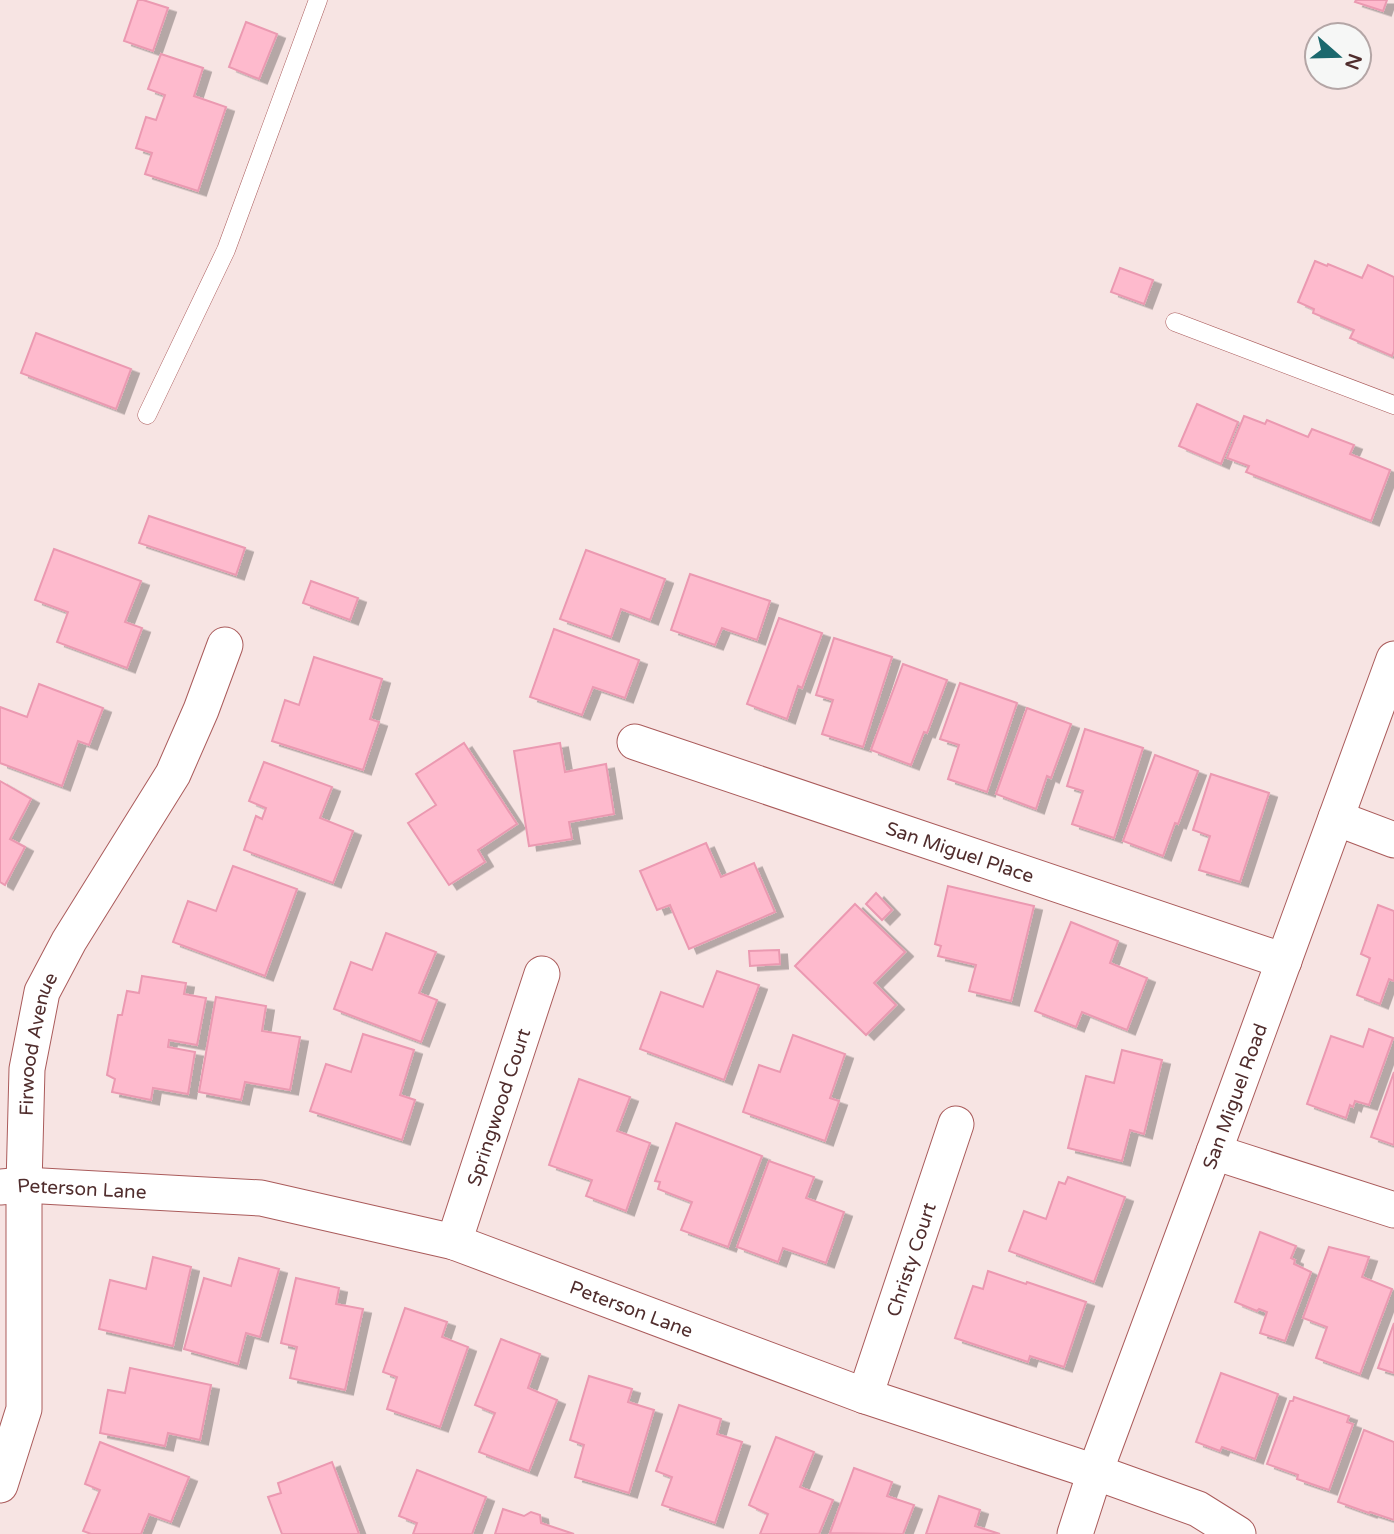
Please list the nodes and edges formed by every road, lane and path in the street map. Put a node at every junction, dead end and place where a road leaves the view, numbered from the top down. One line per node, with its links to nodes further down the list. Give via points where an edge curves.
1 (318, 0): 4 (lane, via 226,250)
2 (1175, 323): 3 (lane)
3 (1394, 405)
4 (147, 415)
5 (225, 645): 14 (street, Firwood Avenue, via 173,774 42,992)
6 (1394, 659): 8 (street, San Miguel Road)
7 (635, 743): 10 (street, San Miguel Place)
8 (1336, 818): 9 (street); 10 (street, San Miguel Road)
9 (1394, 840)
10 (1284, 961): 13 (street, San Miguel Road)
11 (542, 974): 16 (street, Springwood Court)
12 (956, 1124): 17 (street, Christy Court)
13 (1214, 1152): 15 (street); 18 (street, San Miguel Road)
14 (12, 1186): 16 (street, Peterson Lane, via 261,1198); 19 (street, Firwood Avenue, via 24,1409)
15 (1394, 1210)
16 (454, 1242): 17 (street, Peterson Lane)
17 (865, 1396): 18 (street, Peterson Lane)
18 (1095, 1472): 20 (street, San Miguel Road); 21 (street, Peterson Lane, via 1198,1509)
19 (0, 1485)
20 (1075, 1534)
21 (1238, 1534)

